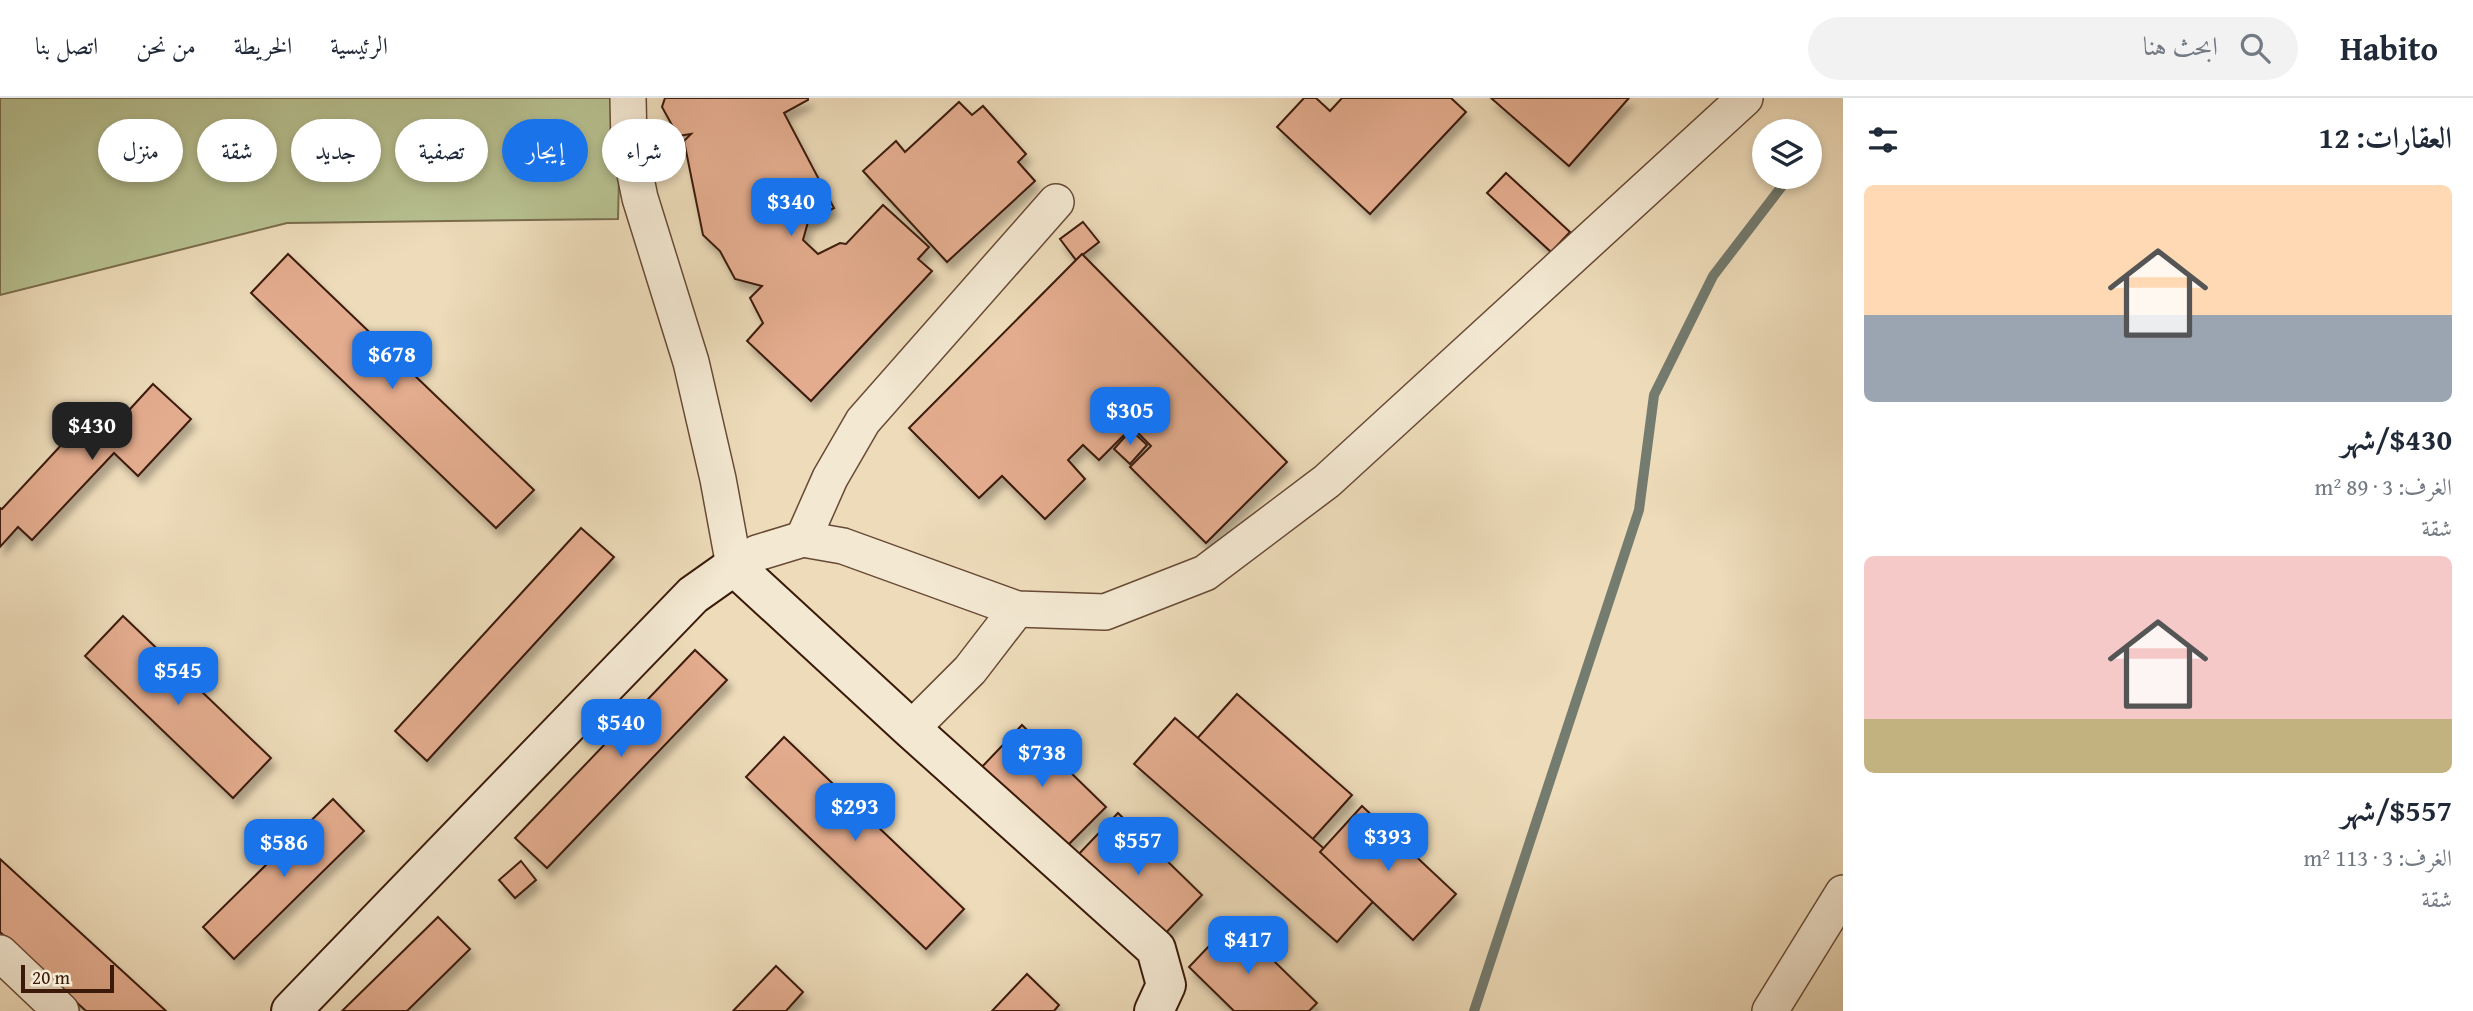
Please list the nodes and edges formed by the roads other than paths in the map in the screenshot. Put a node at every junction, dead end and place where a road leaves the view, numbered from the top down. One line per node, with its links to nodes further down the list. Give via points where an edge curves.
1 (628, 98): 5 (street, via 629,145 640,198 691,362)
2 (1731, 102): 6 (street, via 1327,481 1205,573 1105,612)
3 (1056, 202): 4 (street, via 863,421 830,478)
4 (803, 539): 5 (street, via 757,553); 6 (street, via 843,546)
5 (734, 566): 7 (street); 11 (street, via 693,595)
6 (1017, 609): 7 (street, via 971,670)
7 (911, 729): 12 (street, via 1156,949 1166,985)
8 (1843, 893): 13 (street)
9 (0, 953): 10 (street)
10 (61, 1011)
11 (291, 1011)
12 (1154, 1011)
13 (1770, 1011)

